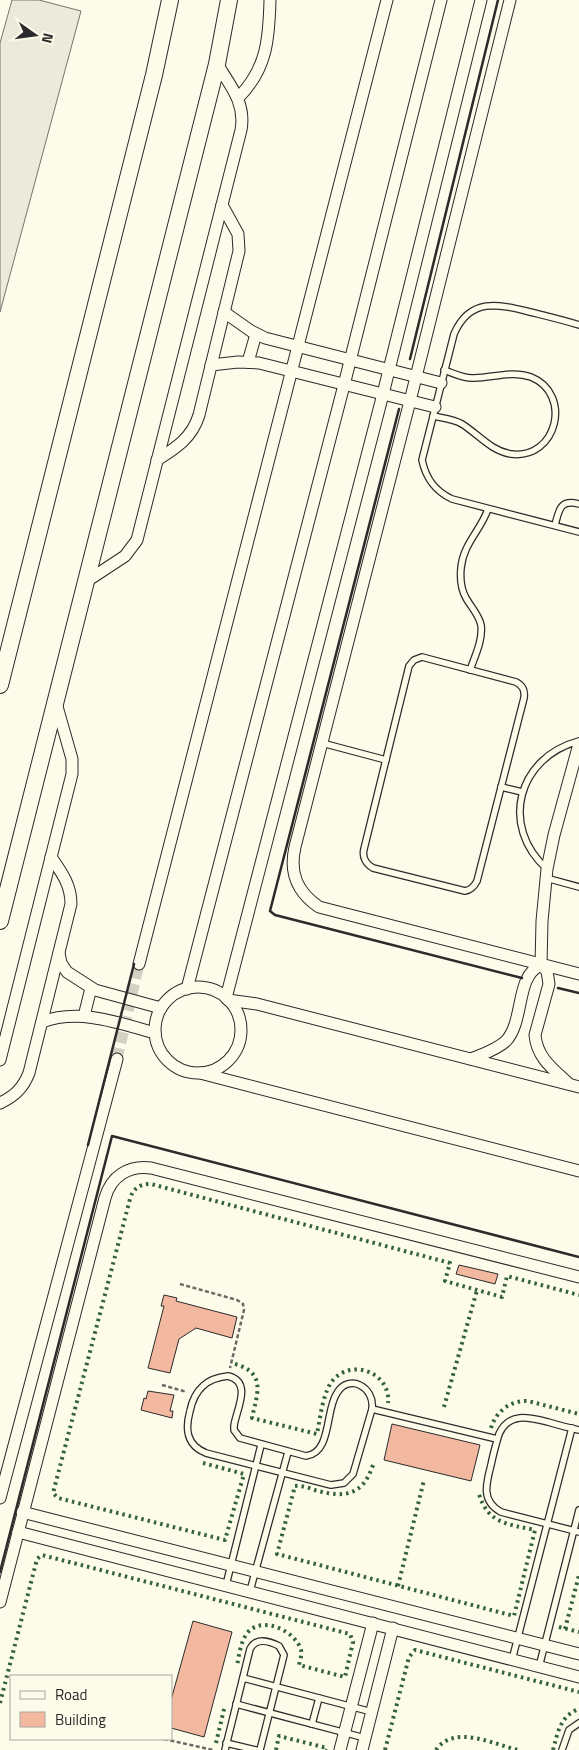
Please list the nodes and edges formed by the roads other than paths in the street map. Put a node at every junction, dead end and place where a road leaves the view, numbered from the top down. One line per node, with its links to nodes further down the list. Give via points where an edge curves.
1 (170, 0): 34 (main road, via 154,75)
2 (229, 0): 8 (main road)
3 (270, 0): 9 (street, via 262,64 254,80)
4 (387, 0): 14 (street)
5 (441, 0): 15 (street)
6 (482, 0): 18 (street)
7 (510, 0): 21 (street)
8 (217, 64): 9 (street); 32 (main road)
9 (238, 98): 10 (street, via 242,122)
10 (222, 205): 11 (street, via 235,226 239,242 238,260); 27 (street)
11 (224, 312): 13 (street); 17 (street)
12 (579, 325): 19 (lane, via 501,305 476,309 462,318)
13 (256, 334): 14 (street); 16 (street)
14 (298, 346): 15 (street); 20 (street)
15 (350, 360): 18 (street); 23 (street)
16 (248, 362): 17 (street); 20 (street)
17 (211, 365): 27 (street, via 199,415 191,433)
18 (389, 370): 21 (street); 24 (street)
19 (444, 370): 22 (lane); 26 (lane, via 472,378 503,374 538,381 555,406 552,432 534,450 510,454 496,449 460,422)
20 (292, 372): 23 (street); 47 (street)
21 (416, 377): 22 (street); 25 (street)
22 (441, 383): 26 (lane)
23 (344, 385): 24 (street); 51 (street)
24 (383, 394): 25 (street); 52 (street)
25 (410, 401): 26 (street); 37 (street)
26 (434, 411): 29 (lane, via 422,460 432,485 445,496)
27 (157, 460): 32 (street, via 134,545 125,556)
28 (579, 504): 30 (lane, via 566,503 562,506)
29 (488, 509): 30 (lane); 33 (lane, via 484,521 465,549 461,569 465,597 480,624 481,639)
30 (555, 526): 31 (lane)
31 (579, 532)
32 (87, 582): 35 (main road)
33 (470, 670): 38 (lane, via 422,657 411,662); 40 (lane, via 516,682 524,691)
34 (0, 685)
35 (56, 702): 42 (street, via 73,767); 45 (main road)
36 (579, 742): 39 (street); 41 (lane, via 558,748 540,762)
37 (322, 743): 38 (lane); 48 (street, via 292,859 296,881 302,892 319,906 330,910)
38 (386, 760): 40 (lane, via 364,849 365,860 373,868 464,891 477,881)
39 (575, 768): 43 (street)
40 (501, 787): 41 (lane)
41 (522, 792): 43 (lane, via 520,814 523,834)
42 (51, 858): 46 (street, via 67,880 71,896); 61 (street)
43 (546, 874): 44 (lane); 48 (street)
44 (579, 887)
45 (0, 921)
46 (59, 953): 50 (street, via 67,972); 57 (street)
47 (139, 964)
48 (541, 965): 49 (street); 54 (street, via 528,976); 56 (street, via 550,980)
49 (579, 974)
50 (91, 988): 53 (street); 55 (street)
51 (187, 989): 52 (street, via 208,988); 53 (street, via 177,993)
52 (227, 999): 60 (street); 62 (street, via 240,1021 238,1046 223,1065)
53 (161, 1008): 58 (street)
54 (518, 1014): 56 (street, via 527,1013); 60 (street, via 506,1041)
55 (84, 1016): 57 (street); 58 (street)
56 (539, 1019): 63 (street, via 535,1035 544,1062)
57 (42, 1022): 64 (street, via 25,1083)
58 (155, 1033): 62 (street, via 169,1062 189,1073)
59 (117, 1059): 75 (street)
60 (471, 1059): 63 (street)
61 (0, 1060)
62 (200, 1073): 65 (street)
63 (574, 1086)
64 (0, 1104)
65 (579, 1171)
66 (579, 1277): 77 (street, via 151,1168 128,1170 116,1178 104,1198)
67 (372, 1408): 70 (lane); 72 (lane, via 372,1397 366,1388 356,1384 345,1385 334,1398 320,1450 311,1456); 74 (lane, via 356,1468 344,1483 331,1485)
68 (572, 1428): 69 (lane); 70 (lane, via 519,1417 505,1424); 78 (lane)
69 (579, 1430)
70 (497, 1439): 78 (lane, via 486,1484 488,1500 500,1512)
71 (261, 1445): 72 (lane); 73 (lane); 73 (lane, via 244,1441 234,1430 242,1389 238,1382 228,1376 207,1382 196,1394 186,1424 192,1444 206,1454)
72 (288, 1452): 74 (lane)
73 (256, 1466): 74 (lane); 82 (lane)
74 (282, 1473): 84 (lane)
75 (0, 1498)
76 (579, 1510): 79 (lane)
77 (22, 1512): 80 (street); 81 (street)
78 (547, 1524): 79 (lane); 90 (lane)
79 (576, 1531): 91 (lane)
80 (18, 1532): 83 (street); 87 (street)
81 (176, 1552): 82 (street); 83 (street)
82 (231, 1565): 84 (street); 85 (lane)
83 (171, 1571): 85 (street)
84 (256, 1572): 86 (lane); 90 (street)
85 (226, 1585): 86 (street)
86 (250, 1591): 88 (street)
87 (0, 1602)
88 (373, 1623): 89 (street); 100 (street)
89 (393, 1628): 93 (street); 101 (street)
90 (518, 1638): 91 (street); 93 (lane)
91 (544, 1645): 92 (street); 94 (lane)
92 (579, 1654)
93 (512, 1660): 94 (street)
94 (539, 1666): 95 (street)
95 (579, 1677)
96 (243, 1678): 97 (lane); 97 (lane, via 254,1643 261,1640 276,1644 284,1655); 99 (lane)
97 (276, 1687): 98 (lane); 102 (lane)
98 (319, 1698): 100 (lane); 104 (lane)
99 (236, 1704): 102 (lane); 107 (lane)
100 (351, 1707): 101 (lane); 105 (street)
101 (372, 1712): 106 (street)
102 (269, 1713): 104 (lane); 110 (lane)
103 (579, 1723): 113 (lane, via 569,1730)
104 (312, 1724): 105 (lane)
105 (345, 1733): 106 (lane); 111 (street)
106 (365, 1738): 112 (street)
107 (226, 1743): 108 (lane); 109 (lane)
108 (225, 1750)
109 (256, 1750)
110 (260, 1750)
111 (340, 1750)
112 (362, 1750)
113 (562, 1750)

